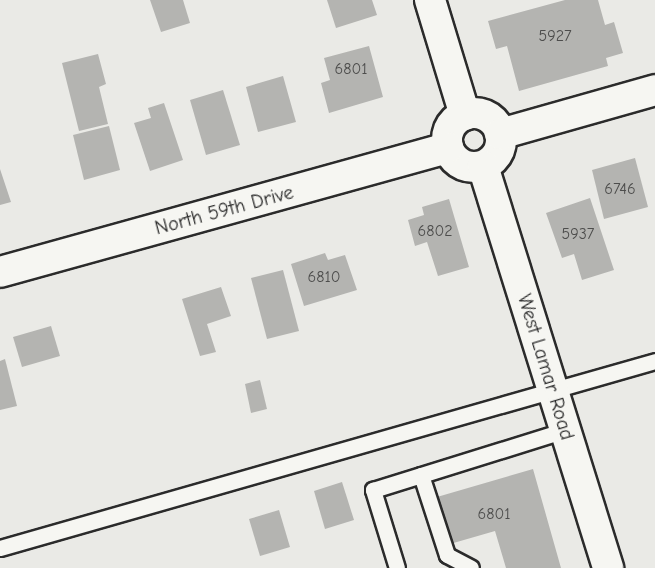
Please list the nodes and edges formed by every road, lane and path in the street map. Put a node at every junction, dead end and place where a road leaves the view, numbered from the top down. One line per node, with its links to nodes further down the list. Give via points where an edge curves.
1 (430, 0): 3 (street)
2 (655, 90): 4 (street)
3 (465, 115): 4 (street, via 483,115); 5 (street, via 448,132)
4 (500, 134): 6 (street, via 495,156)
5 (448, 148): 6 (street, via 461,164); 7 (street, North 59th Drive)
6 (483, 166): 9 (street, West Lamar Road)
7 (0, 272)
8 (655, 361): 9 (lane)
9 (553, 389): 10 (street, West Lamar Road); 12 (lane)
10 (566, 430): 11 (lane); 15 (street, West Lamar Road)
11 (421, 475): 13 (lane, via 373,490); 14 (lane, via 447,555)
12 (0, 548)
13 (397, 568)
14 (471, 568)
15 (608, 568)

